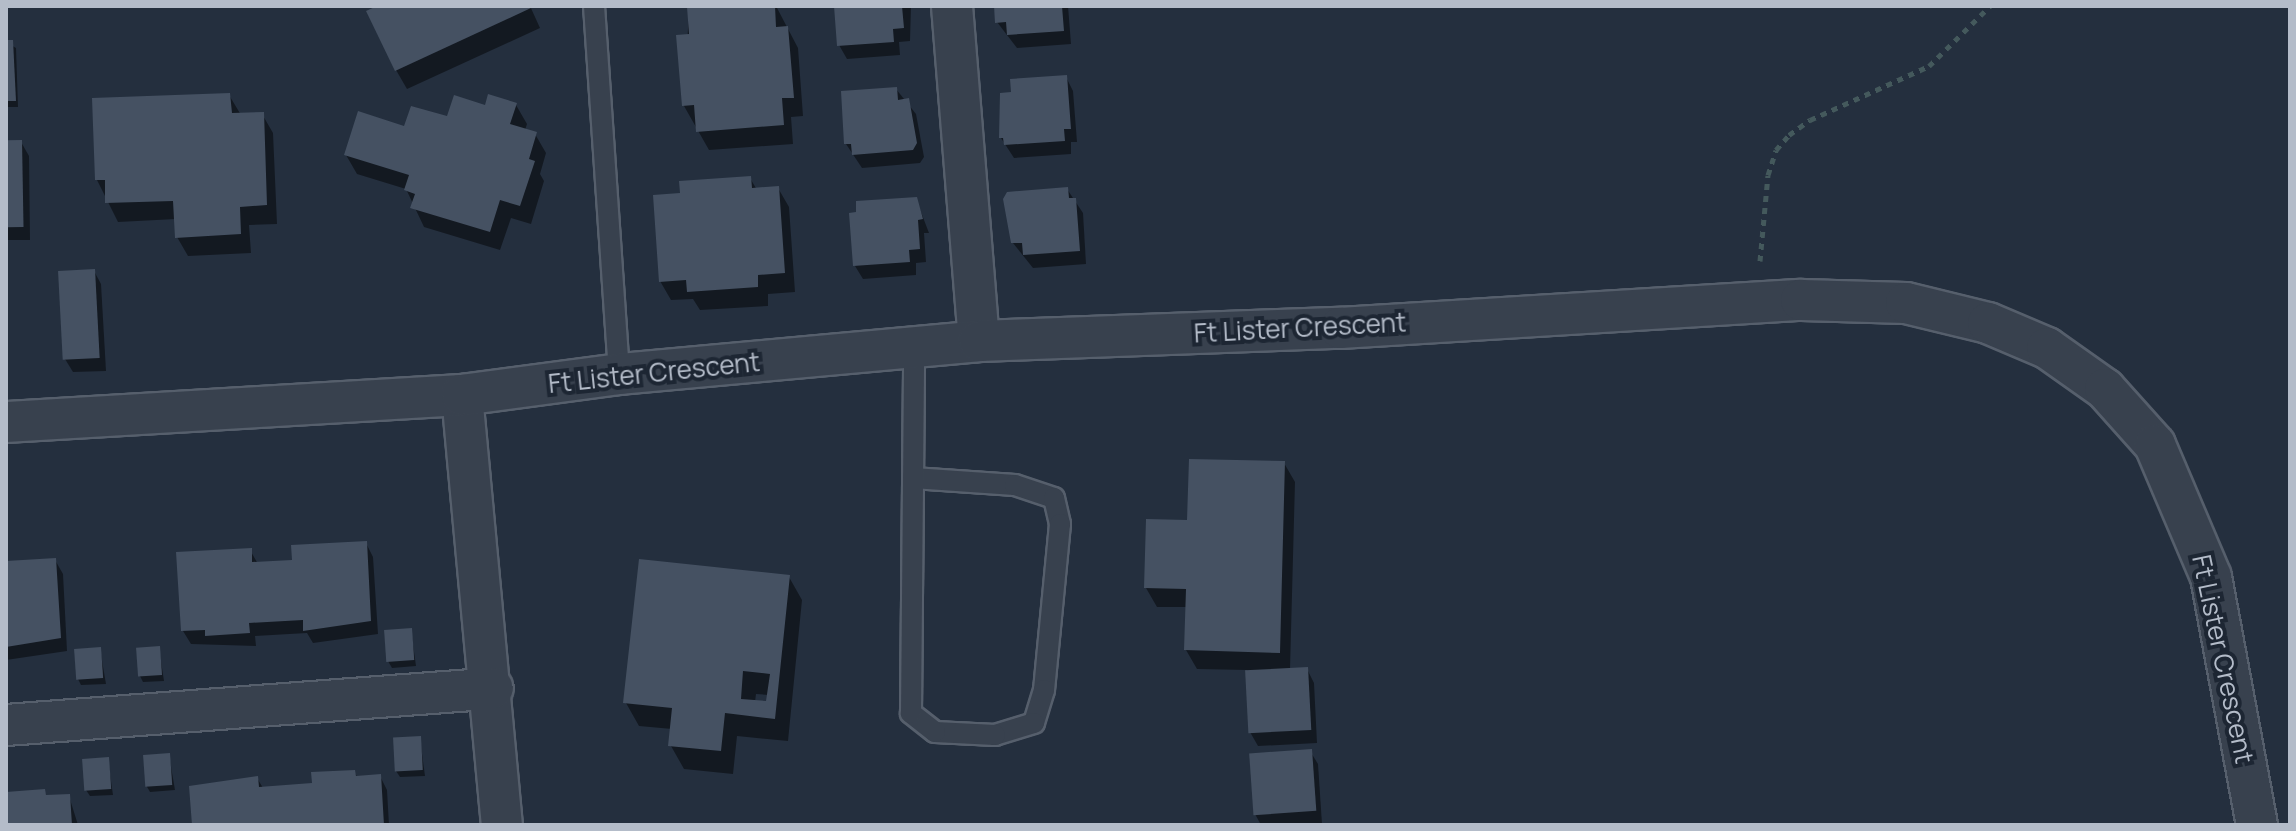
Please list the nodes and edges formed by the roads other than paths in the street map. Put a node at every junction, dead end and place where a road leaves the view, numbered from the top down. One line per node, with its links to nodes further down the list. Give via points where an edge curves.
1 (594, 6): 5 (lane)
2 (952, 6): 3 (street)
3 (979, 341): 4 (street, Ft Lister Crescent); 12 (street, Ft Lister Crescent, via 1340,328 1862,299 1945,310 2047,348 2105,389 2155,445 2211,577)
4 (914, 349): 5 (street, Ft Lister Crescent); 8 (lane)
5 (619, 374): 6 (street, Ft Lister Crescent)
6 (462, 395): 7 (street, Ft Lister Crescent); 9 (street)
7 (6, 422)
8 (913, 478): 8 (lane, via 911,713 935,732 995,735 1034,723 1044,690 1060,524 1054,498 1015,485)
9 (493, 688): 10 (street); 11 (street)
10 (6, 725)
11 (502, 825)
12 (2257, 825)

